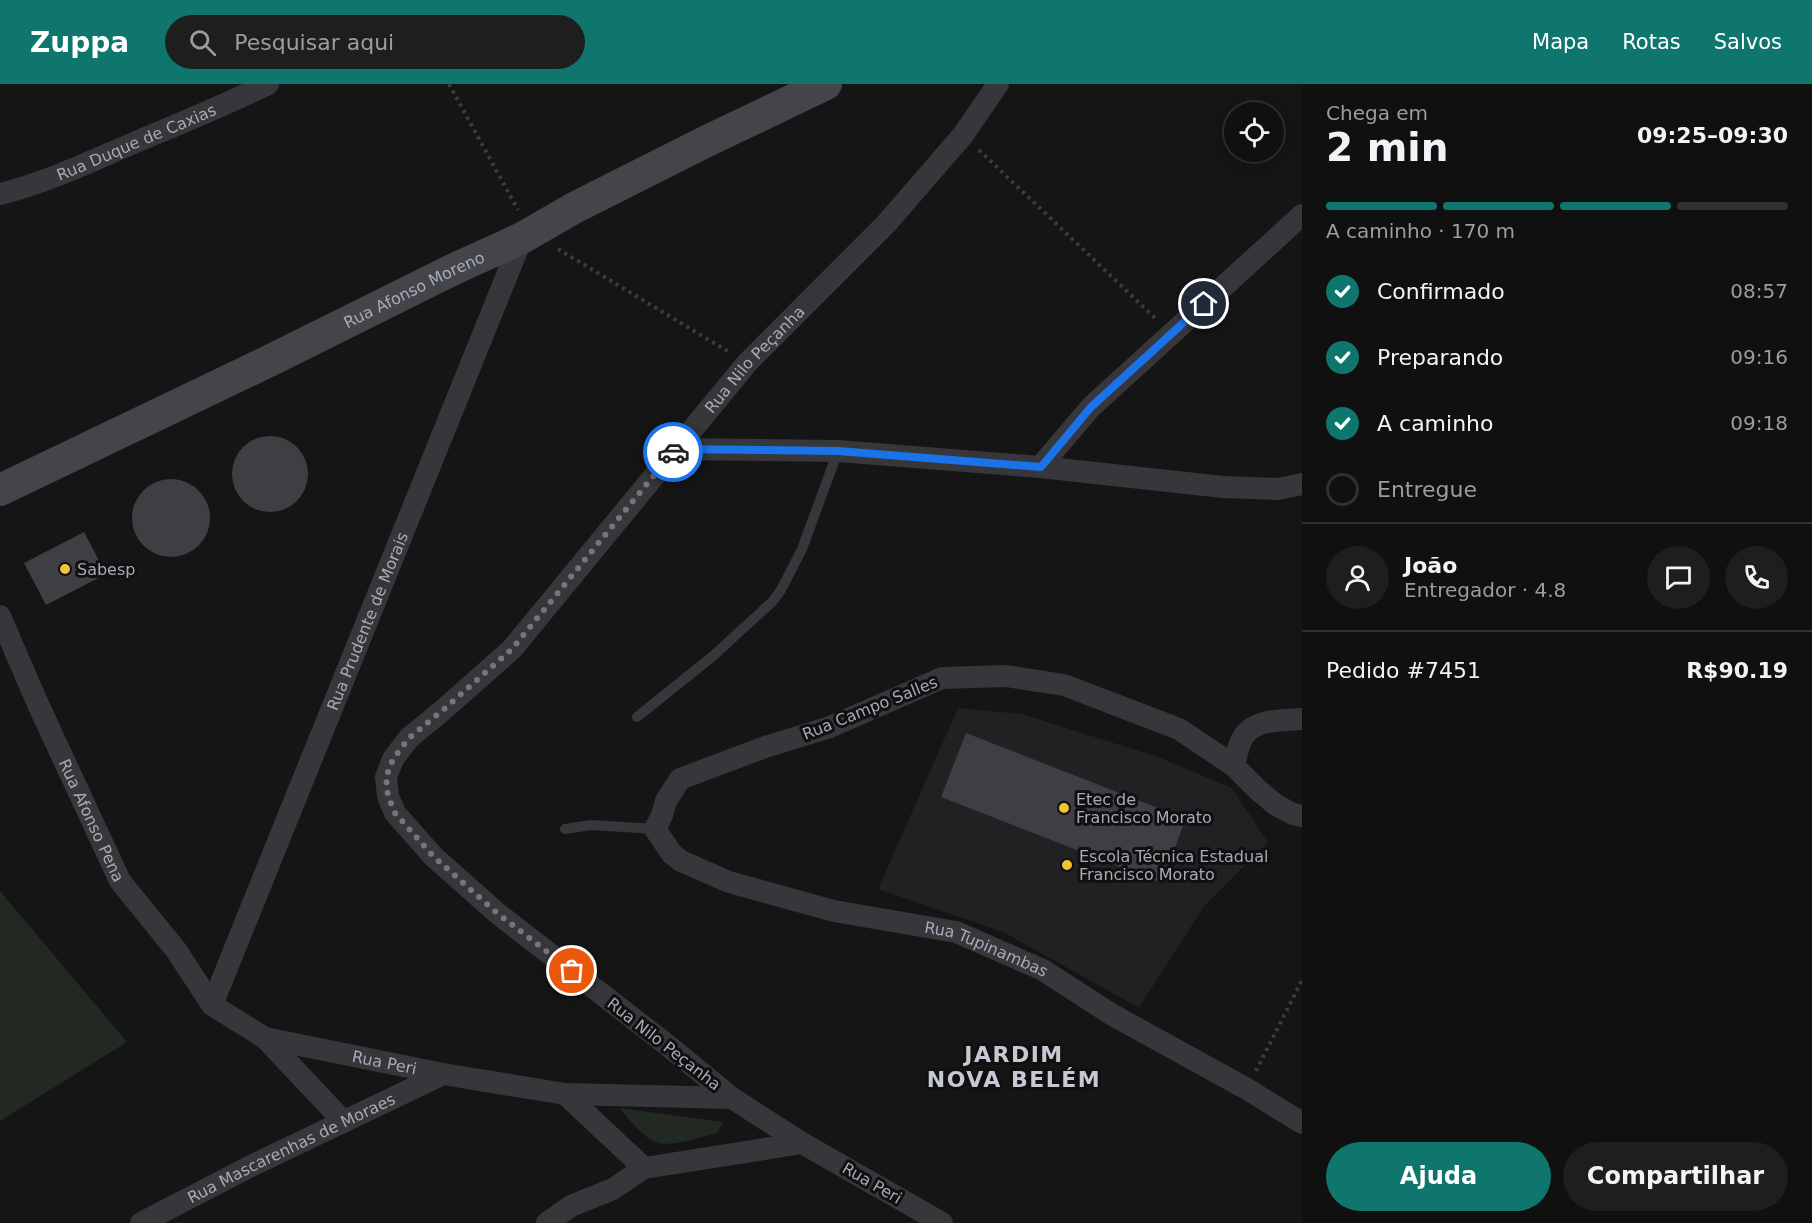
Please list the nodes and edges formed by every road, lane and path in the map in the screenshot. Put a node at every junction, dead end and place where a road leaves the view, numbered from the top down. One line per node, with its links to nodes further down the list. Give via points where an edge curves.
1 (268, 84): 6 (street, Rua Duque de Caxias, via 92,161)
2 (449, 84): 8 (path)
3 (826, 84): 8 (main road, Rua Afonso Moreno)
4 (998, 84): 5 (street, Rua Nilo Peçanha)
5 (963, 135): 9 (path); 10 (street, Rua Nilo Peçanha, via 886,224)
6 (0, 194)
7 (1302, 215): 9 (street)
8 (526, 235): 10 (path); 15 (main road, Rua Afonso Moreno); 24 (street, Rua Prudente de Morais)
9 (1171, 333): 13 (street, via 1091,407)
10 (747, 363): 11 (street, Rua Nilo Peçanha)
11 (674, 449): 12 (street); 29 (street, Rua Nilo Peçanha, via 512,649 409,738 393,759 386,777 395,813 434,857 497,913)
12 (838, 451): 13 (street); 17 (lane, via 802,549 772,602)
13 (1041, 467): 14 (street, via 1223,487 1278,489)
14 (1302, 484)
15 (0, 490)
16 (0, 616): 24 (street, Rua Afonso Pena, via 120,881 176,950)
17 (637, 717)
18 (1302, 718): 19 (street, via 1251,727 1241,739)
19 (1234, 766): 20 (street, Rua Campo Salles, via 1276,805); 22 (street, Rua Campo Salles, via 1179,729 1064,685 1006,676 942,678 830,726 680,779)
20 (1302, 816)
21 (565, 829): 22 (lane, via 591,825)
22 (655, 830): 27 (street, Rua Tupinambas, via 681,861 729,882 834,911 957,932 1043,970 1111,1014)
23 (1302, 980): 27 (path)
24 (212, 1005): 25 (street, Rua Peri)
25 (265, 1038): 26 (street, Rua Peri); 30 (street)
26 (443, 1074): 28 (street, Rua Peri); 30 (street, Rua Mascarenhas de Moraes)
27 (1247, 1089): 31 (street, Rua Tupinambas)
28 (565, 1094): 29 (street, Rua Peri); 33 (street)
29 (732, 1098): 32 (street, Rua Nilo Peçanha)
30 (344, 1122): 34 (street, Rua Mascarenhas de Moraes)
31 (1302, 1123)
32 (802, 1143): 33 (street); 36 (street, Rua Peri)
33 (645, 1168): 35 (street)
34 (141, 1223)
35 (547, 1223)
36 (942, 1223)

